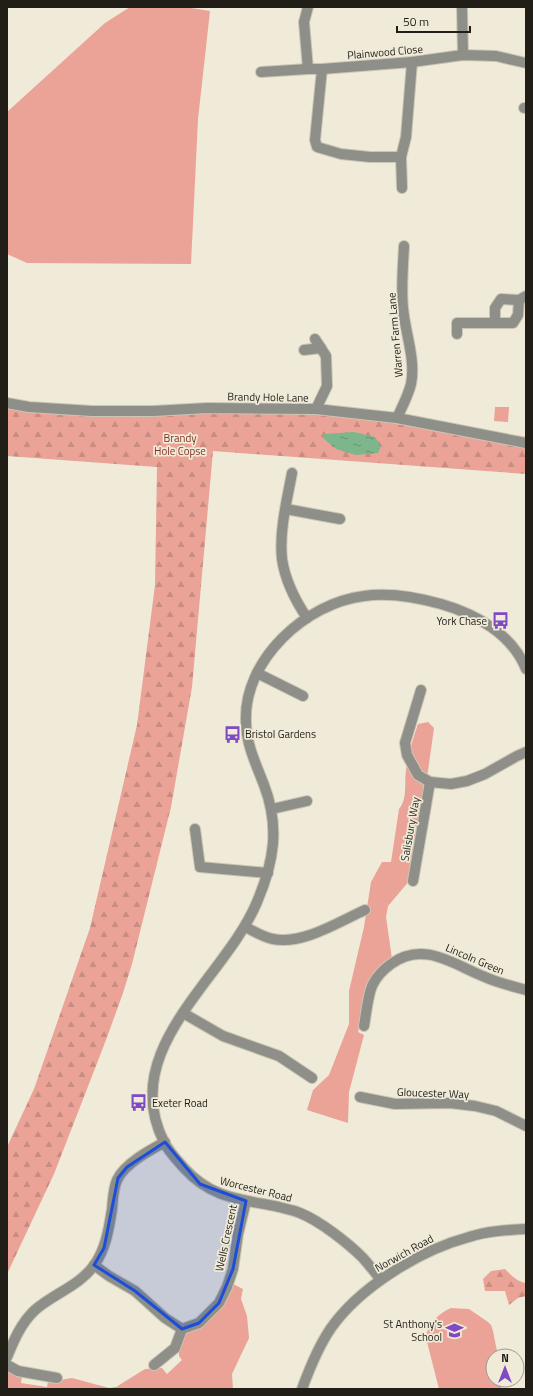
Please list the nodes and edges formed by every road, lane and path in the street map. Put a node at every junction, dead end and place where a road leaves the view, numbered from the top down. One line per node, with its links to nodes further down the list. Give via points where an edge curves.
1 (308, 7): 6 (street, via 304,22)
2 (462, 7): 3 (street)
3 (463, 55): 4 (street, Plainwood Close); 5 (street, Plainwood Close, via 496,56)
4 (412, 62): 7 (street, Plainwood Close); 9 (street, via 406,137)
5 (526, 63)
6 (308, 69): 7 (street, Plainwood Close); 8 (street, Plainwood Close)
7 (322, 69): 9 (street, via 315,140 317,147 341,154)
8 (261, 72)
9 (401, 157): 10 (street)
10 (402, 188)
11 (404, 246): 20 (street, Warren Farm Lane, via 403,306 411,357 411,382)
12 (522, 298): 13 (street, via 513,323); 13 (street, via 501,299 495,308)
13 (495, 322): 14 (street, via 457,323)
14 (457, 334)
15 (315, 339): 16 (street)
16 (321, 348): 17 (street); 19 (street, via 326,356 327,386)
17 (304, 350)
18 (7, 403): 19 (street, Brandy Hole Lane, via 92,411)
19 (316, 409): 20 (street, Brandy Hole Lane)
20 (397, 418): 21 (street, Brandy Hole Lane)
21 (526, 443)
22 (292, 473): 23 (street)
23 (286, 509): 24 (street); 25 (street, via 282,545 284,571)
24 (340, 519)
25 (306, 618): 26 (street, Worcester Road, via 338,603 364,596 398,595 428,600 464,612 499,632 517,652); 27 (street, Worcester Road, via 280,639)
26 (526, 668)
27 (257, 673): 29 (street); 33 (street, Worcester Road, via 246,703 247,739)
28 (421, 690): 31 (street, via 405,743 407,755 418,775)
29 (304, 696)
30 (526, 752): 31 (street, via 468,781 451,784)
31 (430, 782): 36 (street, Salisbury Way)
32 (307, 801): 33 (street)
33 (272, 809): 35 (street, Worcester Road, via 274,838)
34 (195, 829): 35 (street, via 200,867)
35 (268, 873): 38 (street, Worcester Road)
36 (413, 881)
37 (365, 910): 38 (street, via 295,940 272,939)
38 (245, 927): 40 (street, Worcester Road)
39 (526, 990): 41 (street, Lincoln Green, via 485,977 437,955 414,954 395,961 378,976 372,985)
40 (183, 1013): 42 (street, via 223,1036 279,1056); 45 (street, Worcester Road, via 163,1050 153,1079 154,1111)
41 (364, 1026)
42 (312, 1078)
43 (360, 1097): 44 (street, Gloucester Way, via 395,1104 450,1103 475,1106 496,1111)
44 (526, 1126)
45 (164, 1142): 46 (street, Worcester Road, via 175,1158 200,1184 216,1193); 48 (street, via 148,1151 118,1178 104,1248)
46 (246, 1201): 49 (street, Worcester Road, via 298,1212 312,1218 362,1257); 50 (street, Wells Crescent, via 227,1287 218,1303 200,1323)
47 (526, 1229): 49 (street, Norwich Road, via 492,1231 454,1241)
48 (94, 1265): 50 (street, via 135,1291 165,1318); 51 (street, via 80,1279 35,1310 16,1336)
49 (380, 1279): 55 (street, Norwich Road, via 348,1308 332,1327 316,1354)
50 (182, 1329): 53 (street, via 175,1348)
51 (7, 1357)
52 (7, 1365): 54 (street, via 18,1371)
53 (154, 1365)
54 (57, 1378)
55 (302, 1389)

